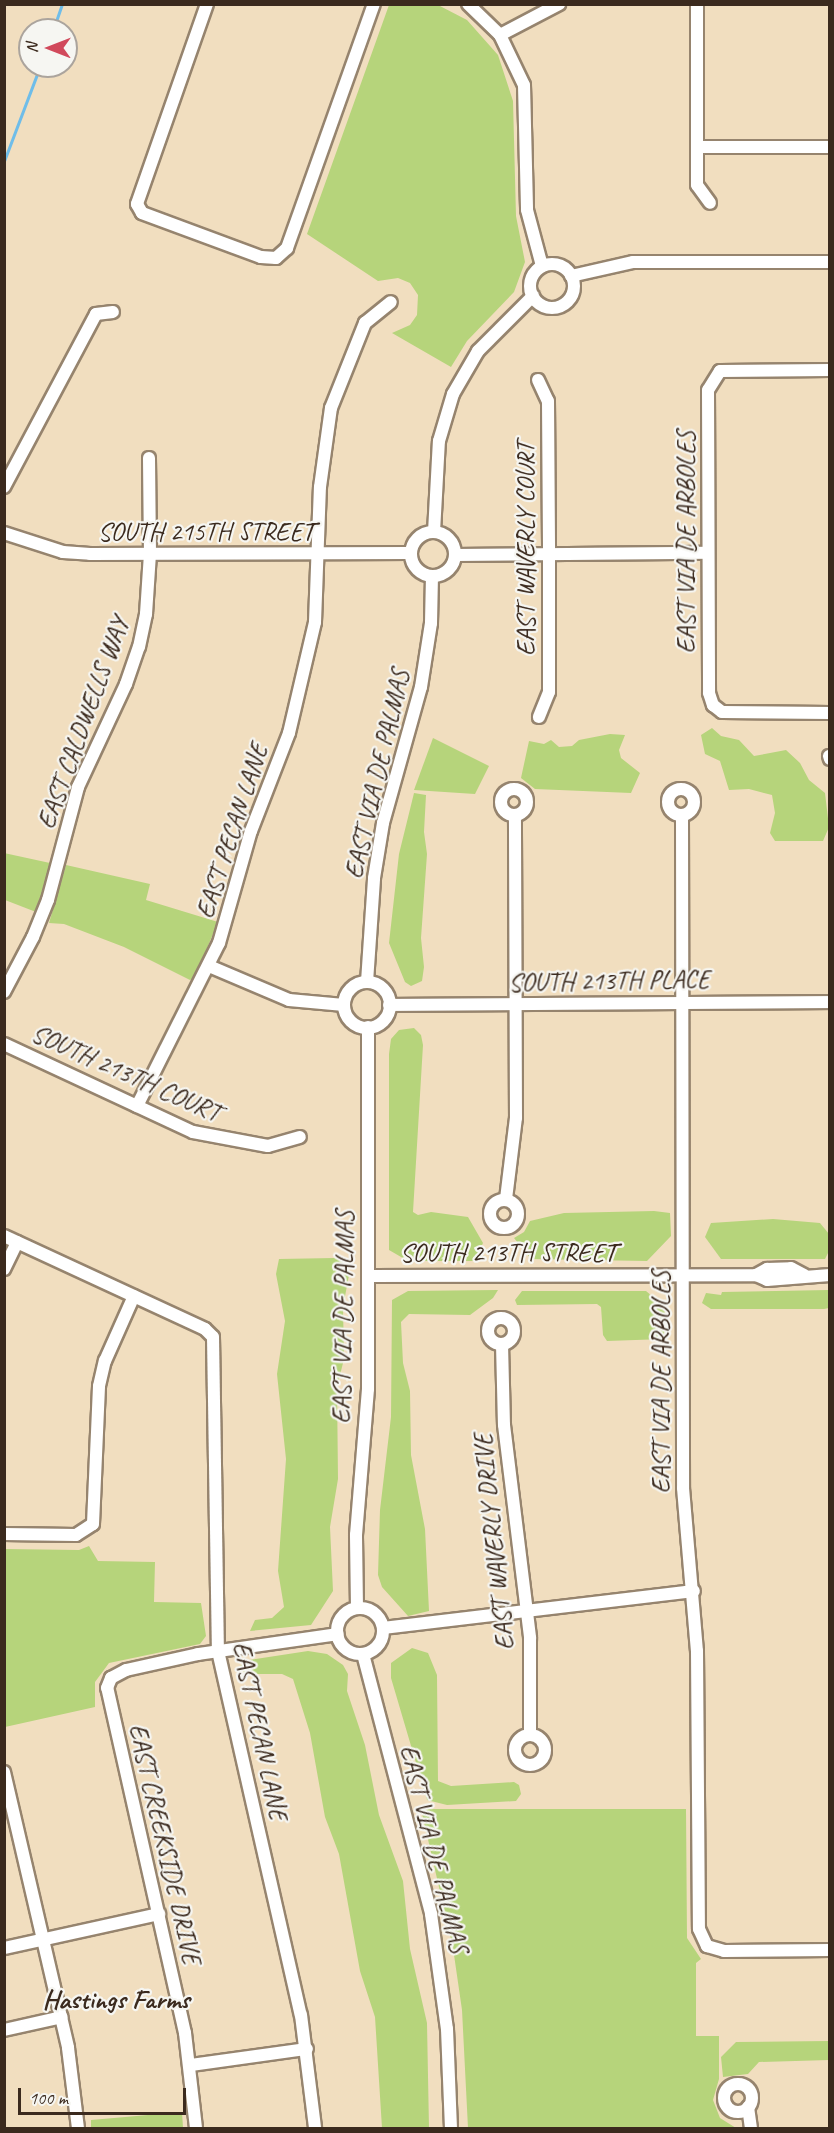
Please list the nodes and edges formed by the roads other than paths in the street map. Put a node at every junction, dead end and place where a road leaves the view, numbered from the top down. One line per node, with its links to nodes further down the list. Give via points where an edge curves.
1 (207, 4): 2 (street, via 137,204 142,213 261,257 276,258 287,248)
2 (374, 4)
3 (468, 4): 6 (street)
4 (559, 4): 6 (street)
5 (697, 4): 7 (street)
6 (500, 36): 11 (street, via 517,65 527,102 527,210)
7 (696, 147): 8 (street); 9 (street, via 697,185)
8 (830, 147)
9 (710, 203)
10 (830, 262): 12 (street, via 633,262)
11 (542, 266): 12 (street, via 562,266); 13 (street, via 532,276)
12 (572, 276): 13 (street, via 574,289 562,305 549,308)
13 (533, 296): 20 (street, via 478,351 453,394 439,441)
14 (391, 302): 25 (street, EAST PECAN LANE, via 365,323 331,408 323,447)
15 (113, 312): 19 (street, via 96,314)
16 (830, 370): 22 (street, EAST VIA DE ARBOLES, via 729,370 712,379 708,390)
17 (538, 380): 27 (street, EAST WAVERLY COURT, via 548,401)
18 (149, 458): 23 (street, EAST CALDWELLS WAY)
19 (4, 487)
20 (434, 532): 24 (street, via 415,540); 26 (street, via 447,537)
21 (4, 533): 23 (street, SOUTH 215TH STREET, via 63,552)
22 (708, 553): 27 (street); 29 (street, EAST VIA DE ARBOLES, via 709,693 713,705 722,712)
23 (150, 554): 25 (street, SOUTH 215TH STREET); 35 (street, EAST CALDWELLS WAY, via 146,614 139,647 78,787 37,928)
24 (411, 554): 25 (street, SOUTH 215TH STREET); 28 (street, via 419,572)
25 (319, 555): 33 (street, EAST PECAN LANE, via 315,622 300,694 251,831 235,894)
26 (455, 555): 27 (street); 28 (street, via 445,573)
27 (549, 555): 30 (street, EAST WAVERLY COURT, via 549,692)
28 (432, 577): 34 (street, EAST VIA DE PALMAS, via 421,687 383,823 374,878)
29 (830, 713)
30 (539, 717)
31 (515, 815): 40 (street)
32 (682, 815): 36 (street, EAST VIA DE ARBOLES)
33 (209, 966): 38 (street, via 289,1000); 43 (street, EAST PECAN LANE)
34 (367, 982): 38 (street, via 348,991); 39 (street, via 385,991)
35 (4, 992)
36 (683, 1002): 37 (street, SOUTH 213TH PLACE); 40 (street, SOUTH 213TH PLACE); 49 (street, EAST VIA DE ARBOLES)
37 (830, 1002)
38 (344, 1005): 41 (street, via 354,1023)
39 (389, 1005): 40 (street, SOUTH 213TH PLACE); 41 (street, via 383,1021)
40 (515, 1005): 45 (street, via 515,1126)
41 (368, 1028): 51 (street, EAST VIA DE PALMAS)
42 (4, 1044): 43 (street, SOUTH 213TH COURT)
43 (137, 1106): 44 (street, SOUTH 213TH COURT, via 193,1132 246,1144 268,1146)
44 (300, 1137)
45 (506, 1199)
46 (4, 1236): 47 (street)
47 (17, 1242): 48 (street); 52 (street)
48 (4, 1269)
49 (683, 1275): 50 (street, SOUTH 213TH STREET, via 756,1275 767,1269); 51 (street, SOUTH 213TH STREET); 55 (street, EAST VIA DE ARBOLES, via 683,1488)
50 (830, 1275)
51 (368, 1276): 56 (street, EAST VIA DE PALMAS, via 368,1389 356,1535)
52 (134, 1296): 54 (street, via 105,1361 99,1386 93,1524 76,1535); 60 (street, EAST PECAN LANE, via 205,1329 213,1337)
53 (502, 1344): 57 (street, EAST WAVERLY DRIVE, via 506,1441)
54 (4, 1534)
55 (694, 1591): 57 (street); 67 (street, EAST VIA DE ARBOLES, via 699,1929 707,1946 724,1951)
56 (357, 1608): 58 (street, via 371,1610); 59 (street, via 340,1620)
57 (527, 1611): 58 (street); 62 (street, EAST WAVERLY DRIVE)
58 (383, 1628): 61 (street, via 379,1645)
59 (338, 1634): 60 (street); 61 (street, via 350,1651)
60 (218, 1651): 64 (street, EAST CREEKSIDE DRIVE, via 126,1670 111,1678 107,1701); 70 (street, EAST PECAN LANE)
61 (363, 1654): 76 (street, EAST VIA DE PALMAS, via 430,1914 447,2029)
62 (530, 1735)
63 (4, 1772): 65 (street)
64 (159, 1914): 65 (street); 71 (street, EAST CREEKSIDE DRIVE)
65 (44, 1938): 66 (street); 68 (street)
66 (4, 1948)
67 (830, 1950)
68 (62, 2017): 69 (street); 73 (street)
69 (4, 2030)
70 (307, 2049): 71 (street); 75 (street, EAST PECAN LANE)
71 (191, 2065): 74 (street, EAST CREEKSIDE DRIVE)
72 (748, 2107): 77 (street)
73 (78, 2128)
74 (196, 2128)
75 (315, 2128)
76 (451, 2128)
77 (751, 2128)

